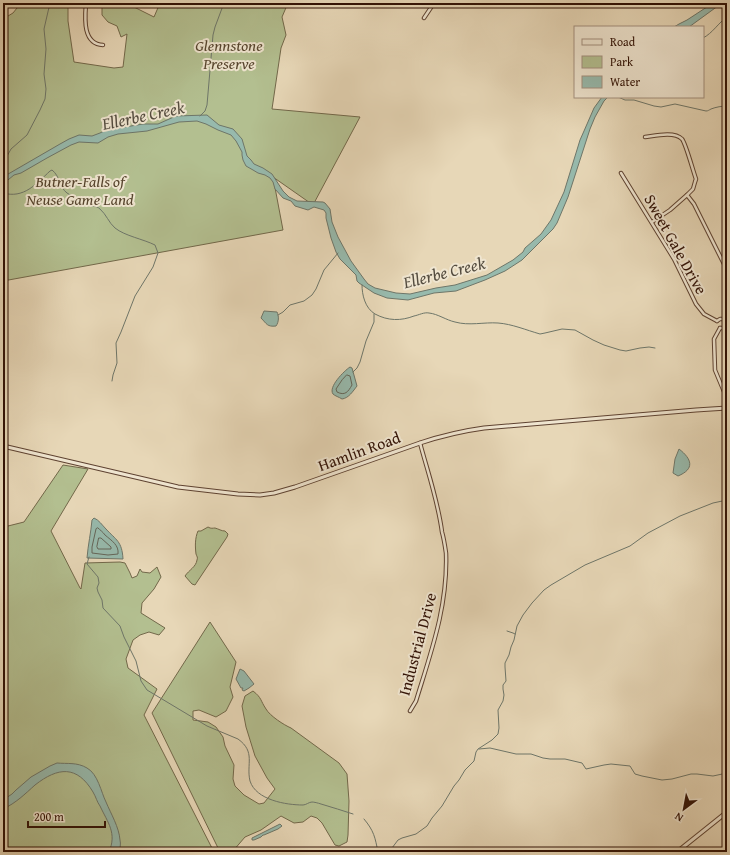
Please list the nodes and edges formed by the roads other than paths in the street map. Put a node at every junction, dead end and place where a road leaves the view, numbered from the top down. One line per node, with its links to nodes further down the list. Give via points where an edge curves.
1 (86, 3): 4 (street, via 86,30 94,42)
2 (434, 3): 3 (street)
3 (424, 18)
4 (103, 45)
5 (645, 137): 7 (street, via 668,135 682,140 696,179 693,189)
6 (621, 172): 8 (street, Sweet Gale Drive)
7 (687, 195): 8 (street); 9 (street)
8 (652, 222): 13 (street, Sweet Gale Drive, via 696,304 704,314)
9 (726, 264): 10 (street)
10 (727, 270)
11 (727, 313): 12 (street)
12 (724, 319): 13 (street); 14 (street)
13 (717, 321): 15 (street)
14 (726, 326): 15 (street)
15 (720, 328): 16 (street, via 714,339 715,370 725,394)
16 (726, 408): 17 (street, Hamlin Road, via 484,428)
17 (420, 443): 18 (street, Hamlin Road, via 295,487 260,495 169,485); 19 (street, Industrial Drive, via 439,511 446,560 441,616 416,701)
18 (3, 446)
19 (410, 711)
20 (727, 812): 21 (street)
21 (677, 852)

